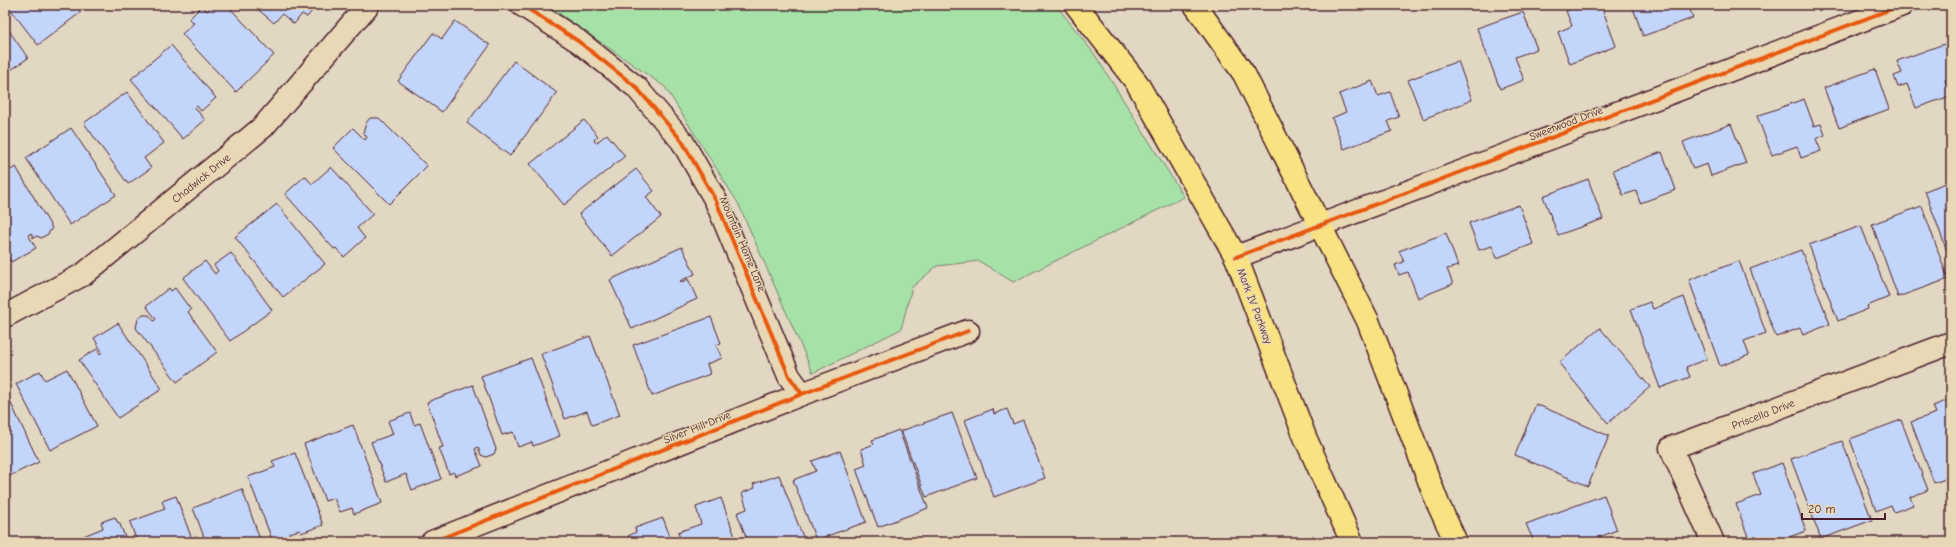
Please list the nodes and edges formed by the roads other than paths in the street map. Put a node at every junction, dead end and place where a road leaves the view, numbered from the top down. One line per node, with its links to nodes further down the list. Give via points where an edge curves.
1 (368, 5): 8 (street, Chadwick Drive, via 263,127 84,274)
2 (522, 5): 11 (street, Mountain Home Lane, via 578,41 636,87 682,141 716,201 790,376)
3 (1076, 5): 7 (main road, Mark IV Parkway, via 1137,83)
4 (1195, 5): 6 (main road, via 1244,74)
5 (1902, 5): 6 (street, Sweetwood Drive)
6 (1321, 225): 7 (street, Sweetwood Drive); 14 (main road, via 1368,321 1438,504)
7 (1236, 257): 13 (main road, Mark IV Parkway, via 1305,437)
8 (5, 316)
9 (968, 331): 11 (street, Silver Hill Drive)
10 (1951, 343): 15 (street, Priscella Drive, via 1671,448)
11 (802, 394): 12 (street, Silver Hill Drive)
12 (432, 542)
13 (1352, 542)
14 (1456, 542)
15 (1713, 542)

